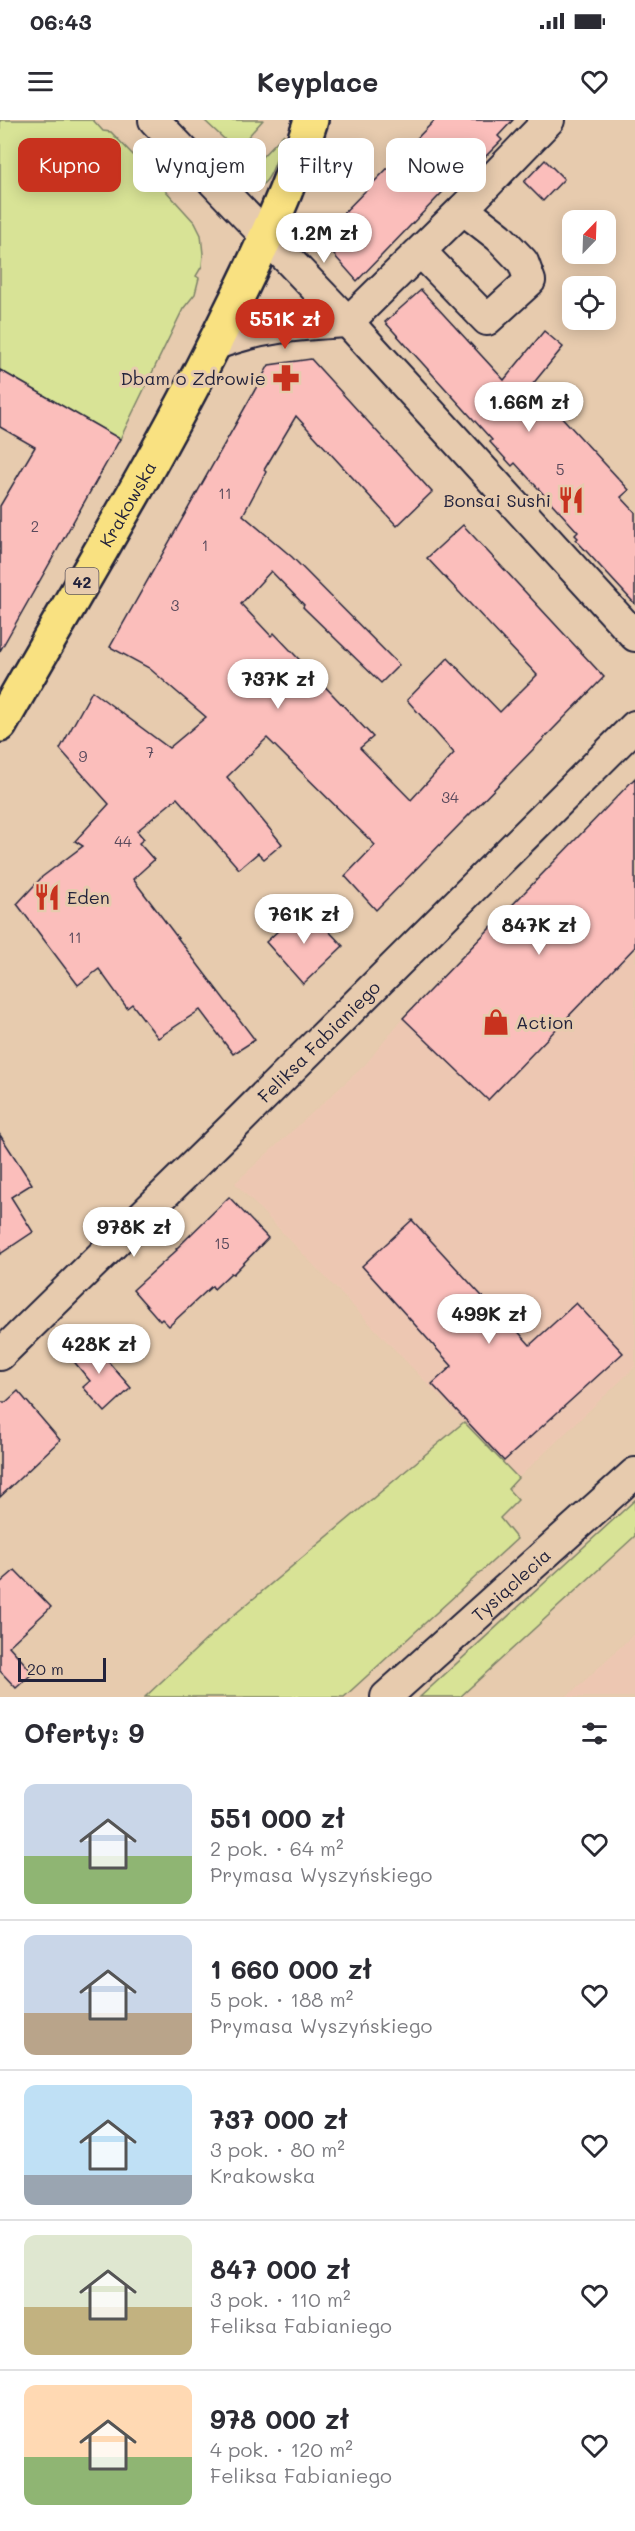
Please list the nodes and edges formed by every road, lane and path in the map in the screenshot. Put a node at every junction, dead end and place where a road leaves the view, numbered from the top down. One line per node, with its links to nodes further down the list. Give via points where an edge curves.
1 (154, 120): 5 (street)
2 (311, 120): 5 (main road, 42)
3 (549, 120): 4 (street)
4 (464, 209): 6 (street); 6 (street, via 523,262 530,281 487,320)
5 (266, 239): 7 (street); 8 (main road, 42)
6 (421, 252): 7 (street)
7 (348, 322): 8 (street, via 277,327 245,333); 9 (street)
8 (214, 345): 10 (main road, Krakowska / 42, via 165,439)
9 (635, 636)
10 (0, 725)
11 (635, 726): 12 (street, Feliksa Fabianiego)
12 (0, 1355)
13 (635, 1473): 14 (street, Tysiąclecia)
14 (386, 1697)

